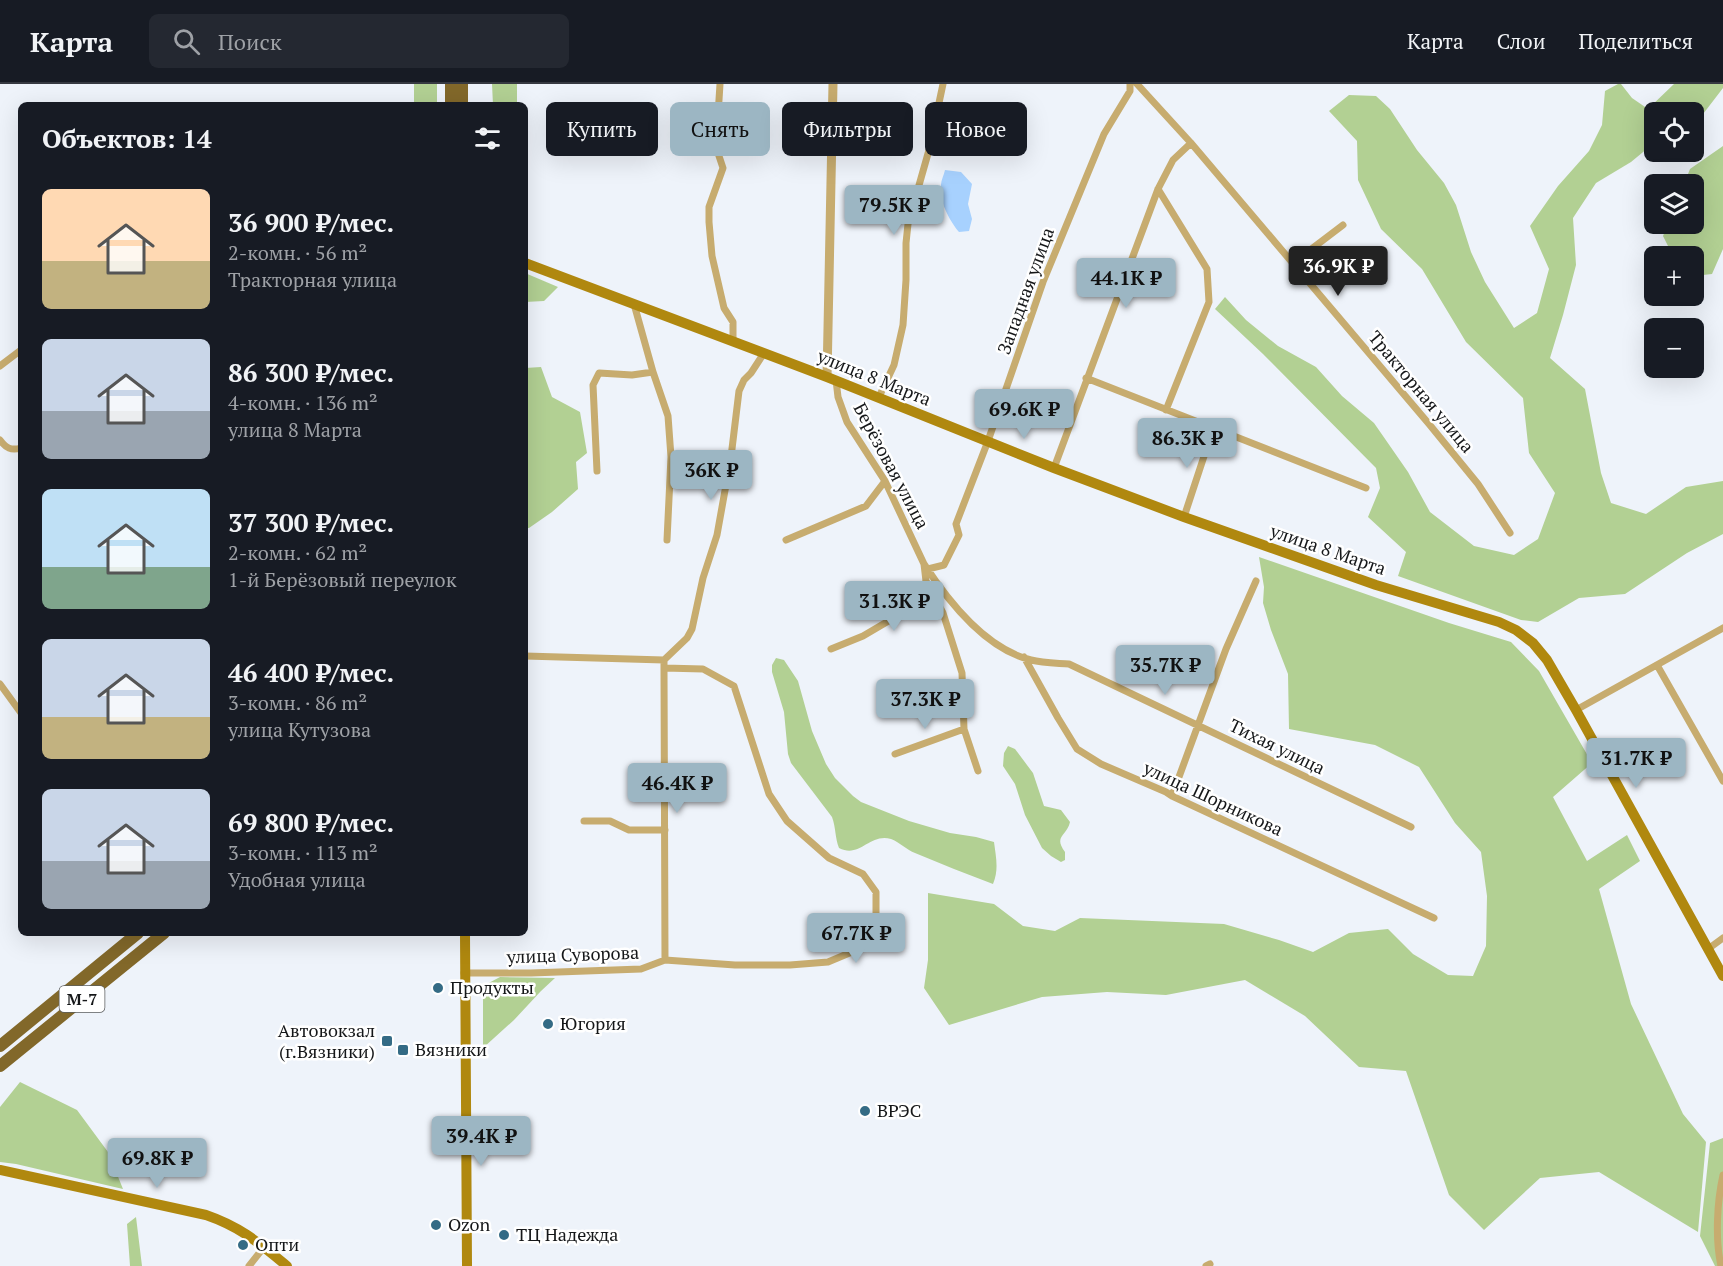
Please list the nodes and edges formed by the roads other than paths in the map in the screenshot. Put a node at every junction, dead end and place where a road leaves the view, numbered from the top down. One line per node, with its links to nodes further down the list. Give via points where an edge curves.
1 (451, 84): 8 (highway)
2 (462, 84): 9 (highway)
3 (720, 84): 16 (street, via 716,147 723,168 709,207 709,222 712,256 724,308 733,322)
4 (833, 84): 21 (street)
5 (944, 84): 23 (street, via 908,224 903,325 894,365)
6 (1130, 84): 27 (street, Западная улица, via 1130,91 1104,134 1043,282)
7 (1137, 84): 10 (street, Тракторная улица)
8 (451, 102)
9 (462, 102)
10 (1191, 143): 11 (street, via 1173,160); 13 (street, Тракторная улица)
11 (1158, 189): 22 (street); 24 (street, via 1207,269 1209,302)
12 (1343, 225): 13 (street)
13 (1293, 263): 34 (street, Тракторная улица, via 1478,484)
14 (528, 264): 15 (main road, улица 8 Марта)
15 (634, 304): 16 (main road, улица 8 Марта); 20 (street)
16 (733, 341): 18 (main road, улица 8 Марта)
17 (18, 352): 19 (street)
18 (764, 353): 21 (main road, улица 8 Марта); 44 (street, via 739,391 717,535 692,629)
19 (0, 366)
20 (653, 372): 30 (street, via 599,373 592,386); 35 (street, via 668,416 671,457)
21 (832, 378): 23 (main road, улица 8 Марта); 31 (street, Берёзовая улица, via 847,422)
22 (1086, 378): 24 (street); 29 (street)
23 (879, 397): 27 (main road, улица 8 Марта)
24 (1166, 410): 25 (street)
25 (1213, 429): 32 (street); 33 (street)
26 (0, 440): 28 (street, via 10,449)
27 (988, 441): 29 (main road, улица 8 Марта); 37 (street, Западная улица, via 956,524 959,535 944,565)
28 (18, 448)
29 (1054, 468): 33 (main road, улица 8 Марта)
30 (597, 471)
31 (885, 481): 36 (street, via 866,506); 37 (street, Берёзовая улица)
32 (1366, 489)
33 (1184, 517): 48 (main road, улица 8 Марта, via 1516,630 1547,660)
34 (1510, 533)
35 (667, 540)
36 (786, 540)
37 (926, 567): 38 (street, Берёзовая улица); 43 (street, Тихая улица, via 944,594 971,622 995,644)
38 (926, 581): 41 (street, via 914,606 863,636); 50 (street, Берёзовая улица, via 943,613 962,673)
39 (1256, 581): 49 (street)
40 (1723, 628): 45 (street)
41 (831, 649)
42 (528, 656): 44 (street)
43 (1024, 657): 49 (street, Тихая улица, via 1069,664); 54 (street, улица Шорникова, via 1077,749)
44 (664, 664): 57 (street); 64 (street, улица Суворова, via 703,669 734,686 769,794 787,821 829,858 863,874 876,892 876,923 859,949 828,962 735,965)
45 (1657, 665): 48 (street); 53 (street)
46 (0, 684): 47 (street)
47 (18, 709)
48 (1576, 710): 63 (main road, улица 8 Марта)
49 (1198, 725): 54 (street); 56 (street, Тихая улица)
50 (964, 729): 51 (street); 52 (street, Берёзовая улица)
51 (895, 754)
52 (978, 771)
53 (1723, 782)
54 (1172, 796): 58 (street, улица Шорникова)
55 (584, 821): 57 (street, via 610,821 629,831)
56 (1411, 827)
57 (665, 830): 64 (street)
58 (1434, 918)
59 (130, 936): 67 (highway, М-7)
60 (160, 936): 68 (highway, М-7)
61 (465, 936): 65 (main road)
62 (1723, 938): 63 (street)
63 (1708, 949): 66 (main road, улица 8 Марта)
64 (665, 960): 65 (street, улица Суворова, via 641,969)
65 (464, 973): 74 (main road)
66 (1723, 976)
67 (0, 1046)
68 (0, 1066)
69 (0, 1170): 71 (main road, via 206,1215 242,1231)
70 (1723, 1175): 75 (street, via 1719,1193)
71 (264, 1247): 72 (street); 73 (main road)
72 (249, 1266)
73 (287, 1266)
74 (467, 1266)
75 (1721, 1266)

